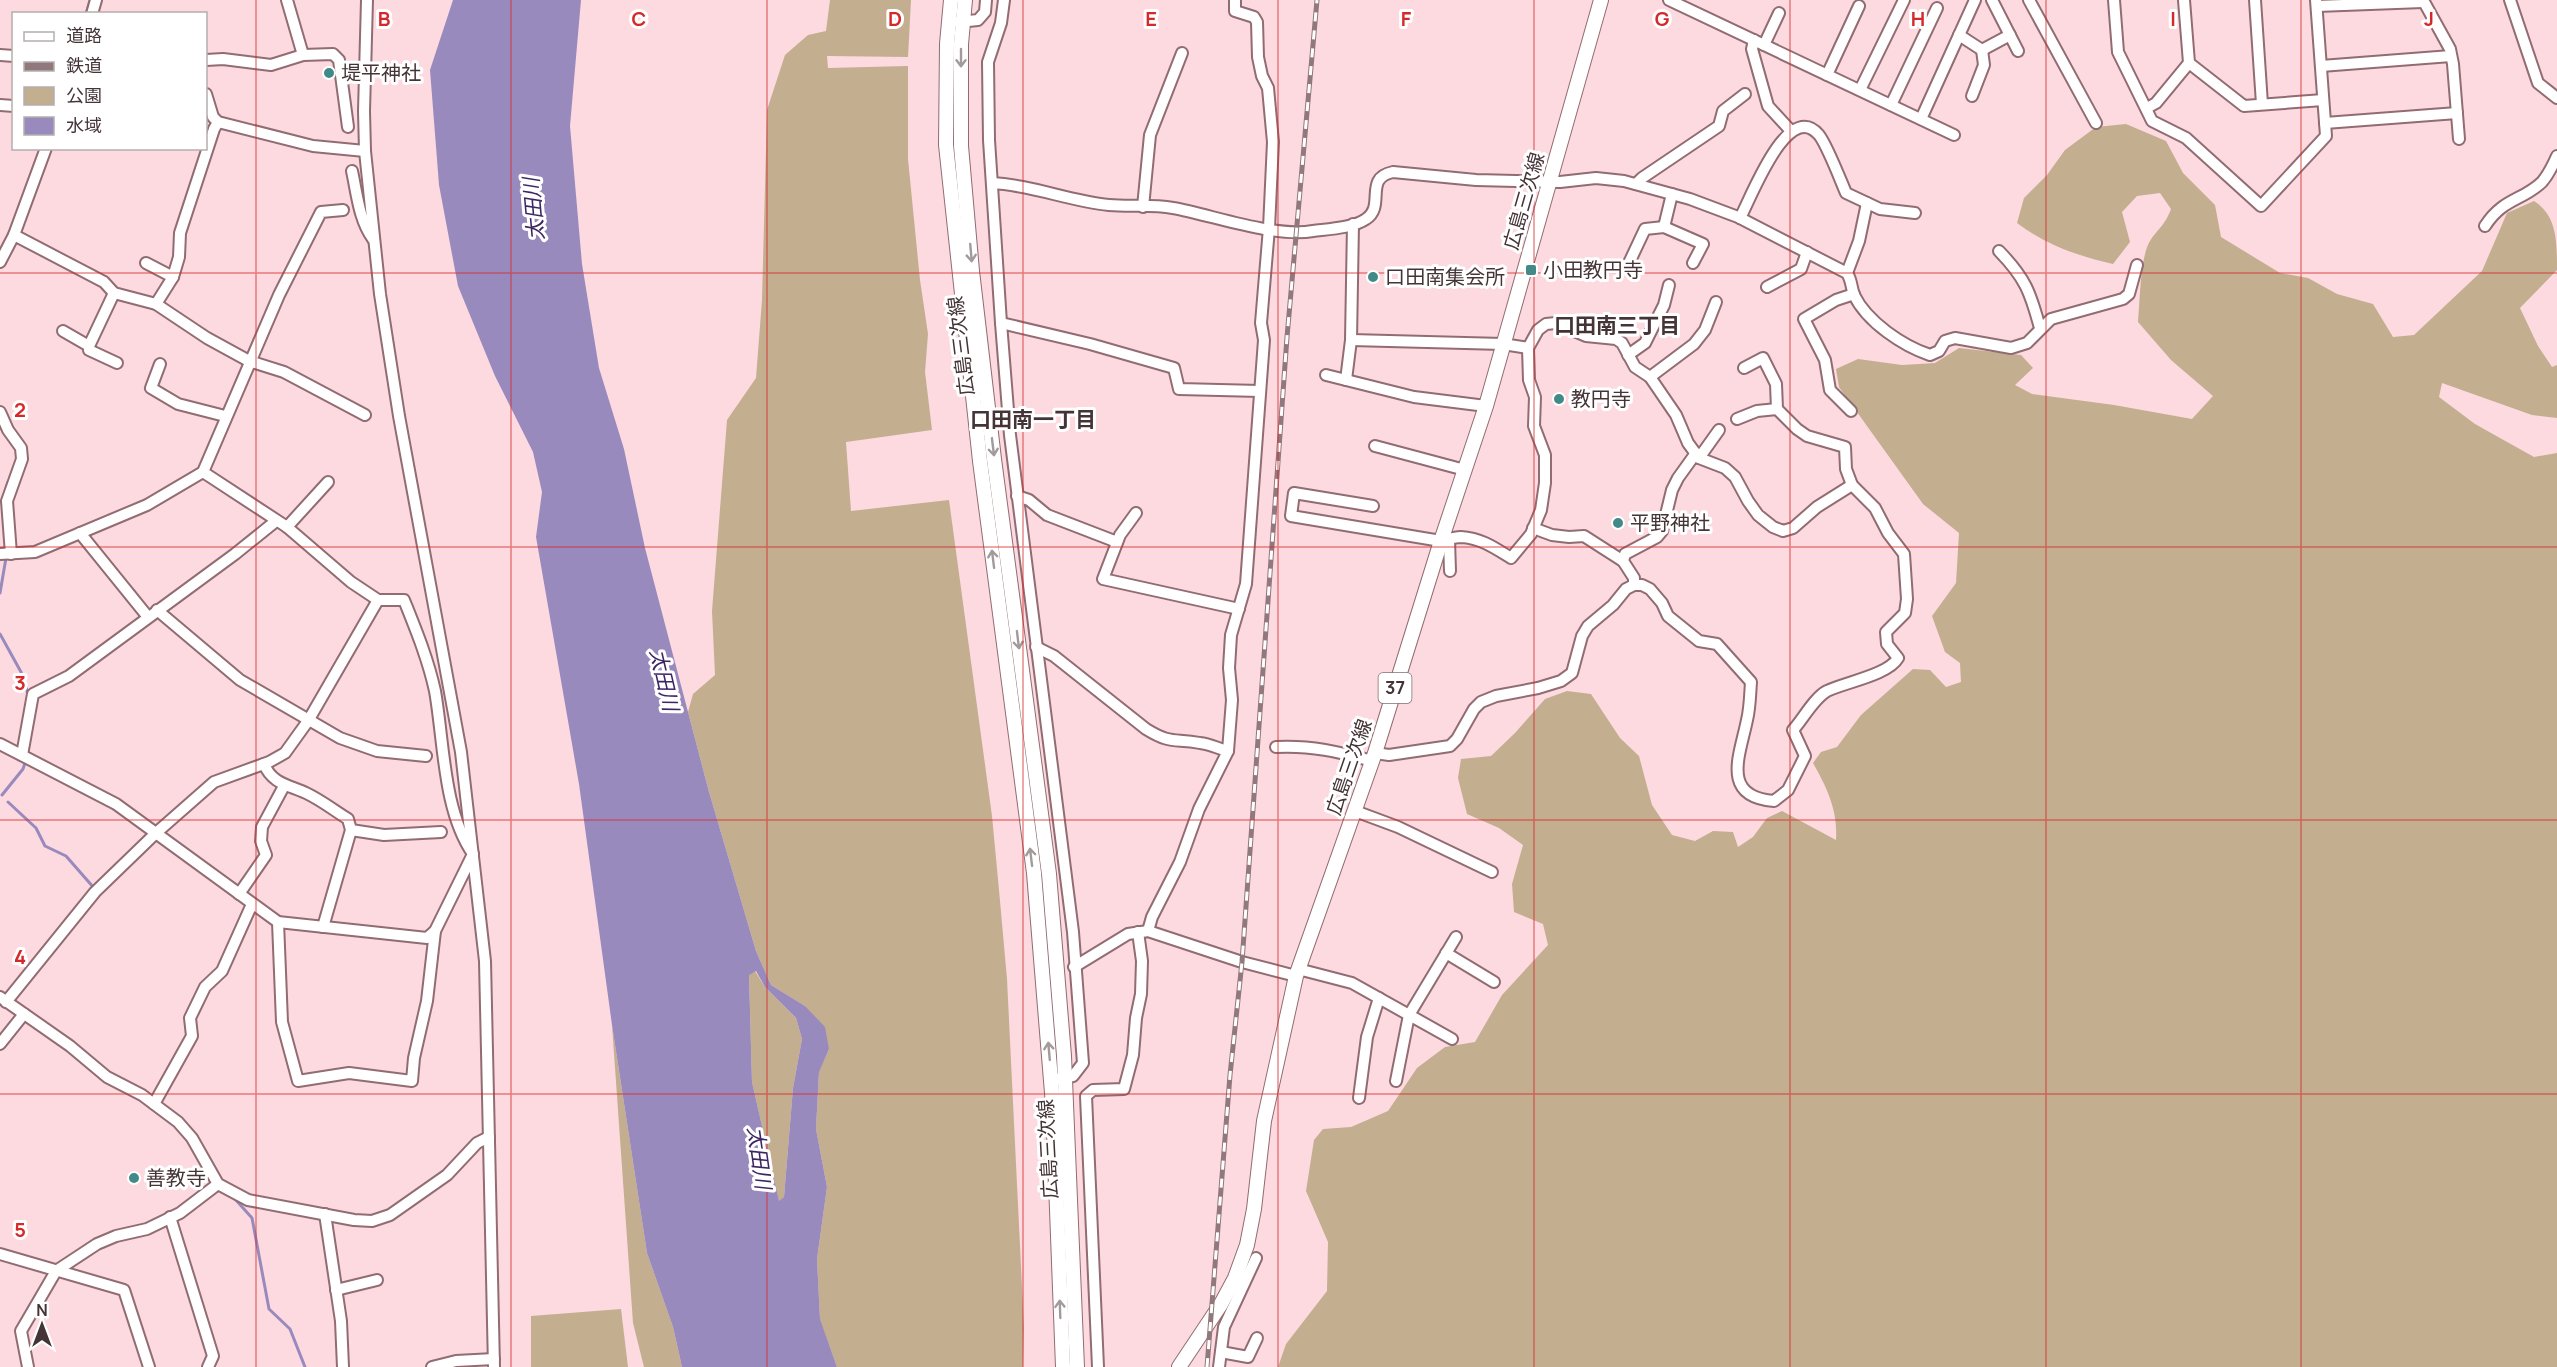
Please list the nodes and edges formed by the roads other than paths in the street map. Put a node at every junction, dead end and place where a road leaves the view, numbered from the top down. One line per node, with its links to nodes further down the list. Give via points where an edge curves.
1 (287, 0): 30 (street)
2 (367, 0): 57 (street)
3 (951, 0): 23 (main road, 広島三次線)
4 (965, 0): 23 (main road, 広島三次線)
5 (986, 0): 23 (street, via 985,12 978,21)
6 (1004, 0): 61 (street, via 988,62)
7 (1235, 0): 72 (street, via 1235,11 1254,17 1257,22 1258,57 1268,88 1273,142)
8 (1601, 0): 60 (main road, 広島三次線 / 37)
9 (1669, 0): 26 (street)
10 (1904, 0): 37 (street)
11 (1975, 0): 24 (street)
12 (1992, 0): 25 (street)
13 (2029, 0): 50 (street)
14 (2114, 0): 46 (street, via 2118,52)
15 (2184, 0): 33 (street)
16 (2255, 0): 44 (street)
17 (2510, 0): 41 (street, via 2538,83)
18 (2423, 1): 19 (street); 31 (street)
19 (2317, 3): 34 (street)
20 (1859, 6): 35 (street)
21 (1937, 8): 45 (street)
22 (1779, 13): 26 (street)
23 (955, 22): 168 (main road, 広島三次線, via 972,272 1049,874)
24 (1959, 34): 27 (street); 48 (street)
25 (2010, 35): 27 (street); 28 (street)
26 (1759, 42): 35 (street); 53 (street, via 1752,49 1768,106)
27 (1982, 50): 39 (street, via 1984,65)
28 (2018, 51)
29 (1182, 53): 65 (street, via 1150,135)
30 (303, 55): 32 (street, via 271,65); 43 (street, via 333,54 339,60)
31 (2451, 56): 34 (street); 47 (street)
32 (207, 60)
33 (2189, 63): 44 (street, via 2244,106); 46 (street, via 2156,103)
34 (2321, 66): 42 (street)
35 (1827, 75): 37 (street)
36 (348, 87): 43 (street)
37 (1860, 90): 45 (street)
38 (1745, 94): 62 (street, via 1723,111 1719,126)
39 (1972, 96)
40 (207, 97): 49 (street)
41 (2557, 98)
42 (2323, 100): 44 (street); 51 (street)
43 (346, 103): 52 (street)
44 (2262, 104)
45 (1891, 105): 48 (street)
46 (2147, 108): 51 (street, via 2152,122 2186,138 2261,206 2326,136)
47 (2457, 113): 51 (street); 55 (street)
48 (1921, 119): 54 (street)
49 (218, 122): 57 (street, via 313,146); 83 (street, via 180,233)
50 (2096, 123)
51 (2325, 123)
52 (348, 127)
53 (1791, 131): 64 (street, via 1801,126 1820,136 1846,193); 68 (street, via 1775,148)
54 (1954, 135)
55 (2459, 139)
56 (45, 150): 73 (street)
57 (365, 151): 74 (street)
58 (2557, 156): 70 (street, via 2542,182 2504,204)
59 (352, 171): 74 (street, via 361,215)
60 (1550, 182): 62 (street, via 1596,178); 69 (street, via 1383,174 1368,218); 94 (main road, 広島三次線 / 37)
61 (992, 183): 65 (street, via 1108,205); 90 (street)
62 (1636, 184): 63 (street)
63 (1672, 194): 68 (street); 71 (street)
64 (1867, 203): 67 (street, via 1880,209); 82 (street)
65 (1143, 207): 72 (street, via 1171,208)
66 (343, 210): 98 (street, via 321,212)
67 (1915, 213)
68 (1740, 218): 76 (street)
69 (1353, 224): 72 (street, via 1310,232); 93 (street)
70 (2485, 226)
71 (1664, 227): 79 (street, via 1645,229); 80 (street, via 1703,244)
72 (1269, 228): 105 (street)
73 (14, 235): 77 (street); 86 (street, via 104,282)
74 (375, 242): 149 (street, via 399,416 461,752)
75 (1999, 251): 91 (street, via 2027,286)
76 (1808, 252): 82 (street); 85 (street, via 1801,268)
77 (0, 262)
78 (146, 263): 83 (street)
79 (1629, 263)
80 (1692, 263)
81 (2137, 265): 91 (street, via 2129,294 2123,298 2051,319)
82 (1847, 273): 87 (street)
83 (173, 277): 89 (street)
84 (1669, 285): 97 (street, via 1646,342)
85 (1767, 287)
86 (114, 293): 89 (street); 95 (street)
87 (1854, 294): 91 (street, via 1879,324 1914,350 1930,355 1939,351 1945,341 1956,338 2011,348 2027,342); 108 (street, via 1804,319 1825,360 1830,390)
88 (1716, 302): 103 (street, via 1705,330 1694,344)
89 (156, 304): 98 (street)
90 (1001, 323): 105 (street, via 1174,368 1179,389); 120 (street)
91 (2040, 328)
92 (63, 331): 95 (street)
93 (1351, 340): 94 (street); 104 (street)
94 (1503, 344): 96 (street); 106 (main road, 広島三次線 / 37)
95 (89, 346): 99 (street, via 89,350)
96 (1528, 348): 97 (street, via 1538,330 1556,323 1586,336 1616,339); 124 (street, via 1529,380 1535,397 1534,426 1545,455 1545,483)
97 (1628, 355): 103 (street, via 1635,367)
98 (249, 362): 110 (street, via 284,372); 111 (street)
99 (117, 363)
100 (160, 364): 111 (street, via 150,388 178,404)
101 (1744, 368): 107 (street, via 1763,358 1776,384)
102 (1326, 375): 104 (street)
103 (1650, 377): 115 (street, via 1677,415)
104 (1346, 380): 106 (street, via 1414,397)
105 (1260, 391): 133 (street, via 1246,584)
106 (1486, 406): 116 (main road, 広島三次線 / 37)
107 (1777, 409): 112 (street); 119 (street, via 1807,436 1845,447 1846,469)
108 (1851, 411)
109 (0, 412): 128 (street, via 21,448 22,459 7,501)
110 (365, 415)
111 (225, 416): 117 (street)
112 (1737, 419)
113 (1719, 430): 115 (street)
114 (1375, 446): 116 (street)
115 (1698, 456): 119 (street, via 1725,468 1735,477 1758,515 1783,531 1793,528); 129 (street, via 1672,490 1662,531 1629,551)
116 (1465, 470): 126 (main road, 広島三次線 / 37)
117 (203, 472): 123 (street); 125 (street, via 147,505)
118 (328, 482): 123 (street)
119 (1852, 485): 131 (street, via 1875,508 1904,554 1905,613 1886,632 1887,644 1898,658 1884,669 1825,692 1793,730 1805,756 1788,790 1774,801 1747,792 1736,776 1751,682 1717,644 1699,641 1668,616 1650,589)
120 (1017, 496): 127 (street, via 1029,500 1047,515); 135 (street)
121 (1372, 506): 126 (street, via 1294,493 1291,516)
122 (1137, 513): 127 (street)
123 (282, 524): 132 (street); 134 (street)
124 (1533, 528): 126 (street, via 1511,558 1474,538); 129 (street, via 1552,535 1584,536)
125 (80, 533): 128 (street, via 35,552); 134 (street)
126 (1444, 540): 130 (street); 142 (main road, 広島三次線 / 37)
127 (1117, 542): 133 (street, via 1103,579)
128 (5, 554)
129 (1623, 561): 131 (street)
130 (1450, 571)
131 (1634, 585): 142 (street, via 1588,626 1572,673 1560,681 1481,702 1450,746)
132 (378, 600): 136 (street); 149 (street, via 404,600 424,652 435,691 452,801 461,837)
133 (1239, 609): 139 (street, via 1231,636)
134 (152, 614): 136 (street, via 240,680); 140 (street, via 69,676 33,694)
135 (1036, 647): 139 (street, via 1054,656 1162,739); 159 (street, via 1073,932)
136 (308, 721): 141 (street, via 377,751); 143 (street, via 285,753)
137 (0, 744): 140 (street)
138 (1276, 747): 142 (street, via 1309,747)
139 (1228, 751): 156 (street, via 1199,808 1180,862)
140 (22, 755): 148 (street, via 117,804)
141 (426, 756)
142 (1374, 757): 145 (main road, 広島三次線 / 37)
143 (264, 764): 144 (street, via 267,772); 148 (street, via 214,782)
144 (284, 786): 146 (street, via 305,792 348,819); 151 (street, via 262,827 266,855)
145 (1355, 811): 150 (street); 160 (main road, 広島三次線 / 37)
146 (351, 830): 147 (street, via 384,835); 154 (street)
147 (441, 832)
148 (156, 833): 151 (street); 163 (street, via 95,892)
149 (473, 854): 155 (street); 172 (street, via 485,961)
150 (1492, 872)
151 (239, 894): 152 (street)
152 (252, 904): 153 (street); 171 (street, via 222,971 205,987 190,1018 192,1036)
153 (278, 922): 154 (street); 155 (street, via 282,1023 297,1081 349,1073 412,1082)
154 (323, 927): 155 (street, via 427,938)
155 (435, 931)
156 (1143, 931): 159 (street, via 1128,934); 160 (street, via 1242,962); 193 (street, via 1142,994 1124,1089 1093,1090 1086,1096)
157 (1456, 938): 158 (street)
158 (1446, 953): 161 (street); 165 (street)
159 (1074, 967): 168 (street, via 1083,1063 1073,1076)
160 (1297, 973): 162 (street, via 1352,982); 181 (main road, 広島三次線 / 37, via 1264,1121 1254,1209)
161 (1494, 982)
162 (1379, 998): 165 (street); 170 (street, via 1367,1037)
163 (3, 999): 164 (street)
164 (24, 1014): 167 (street); 171 (street, via 106,1077)
165 (1409, 1015): 166 (street); 169 (street)
166 (1452, 1040)
167 (0, 1044)
168 (1058, 1079): 191 (main road, 広島三次線, one-way to 168); 192 (main road, 広島三次線)
169 (1396, 1081)
170 (1359, 1098)
171 (154, 1104): 173 (street, via 192,1138)
172 (489, 1137): 174 (street, via 477,1143 447,1174 390,1215 372,1221); 184 (street)
173 (218, 1184): 174 (street, via 248,1200); 175 (street)
174 (325, 1214): 180 (street)
175 (170, 1217): 178 (street, via 147,1229 98,1244); 188 (street, via 213,1356)
176 (0, 1254): 178 (street)
177 (1256, 1258): 181 (street)
178 (56, 1271): 186 (street, via 21,1331); 187 (street, via 124,1290)
179 (377, 1280): 180 (street)
180 (336, 1290): 189 (street)
181 (1233, 1292): 183 (street); 185 (main road, 広島三次線 / 37)
182 (1257, 1338): 183 (street, via 1248,1357)
183 (1221, 1352): 194 (street)
184 (494, 1363): 190 (street, via 456,1360)
185 (1180, 1366)
186 (28, 1367)
187 (149, 1367)
188 (208, 1367)
189 (343, 1367)
190 (432, 1367)
191 (1063, 1367)
192 (1077, 1367)
193 (1098, 1367)
194 (1219, 1367)

